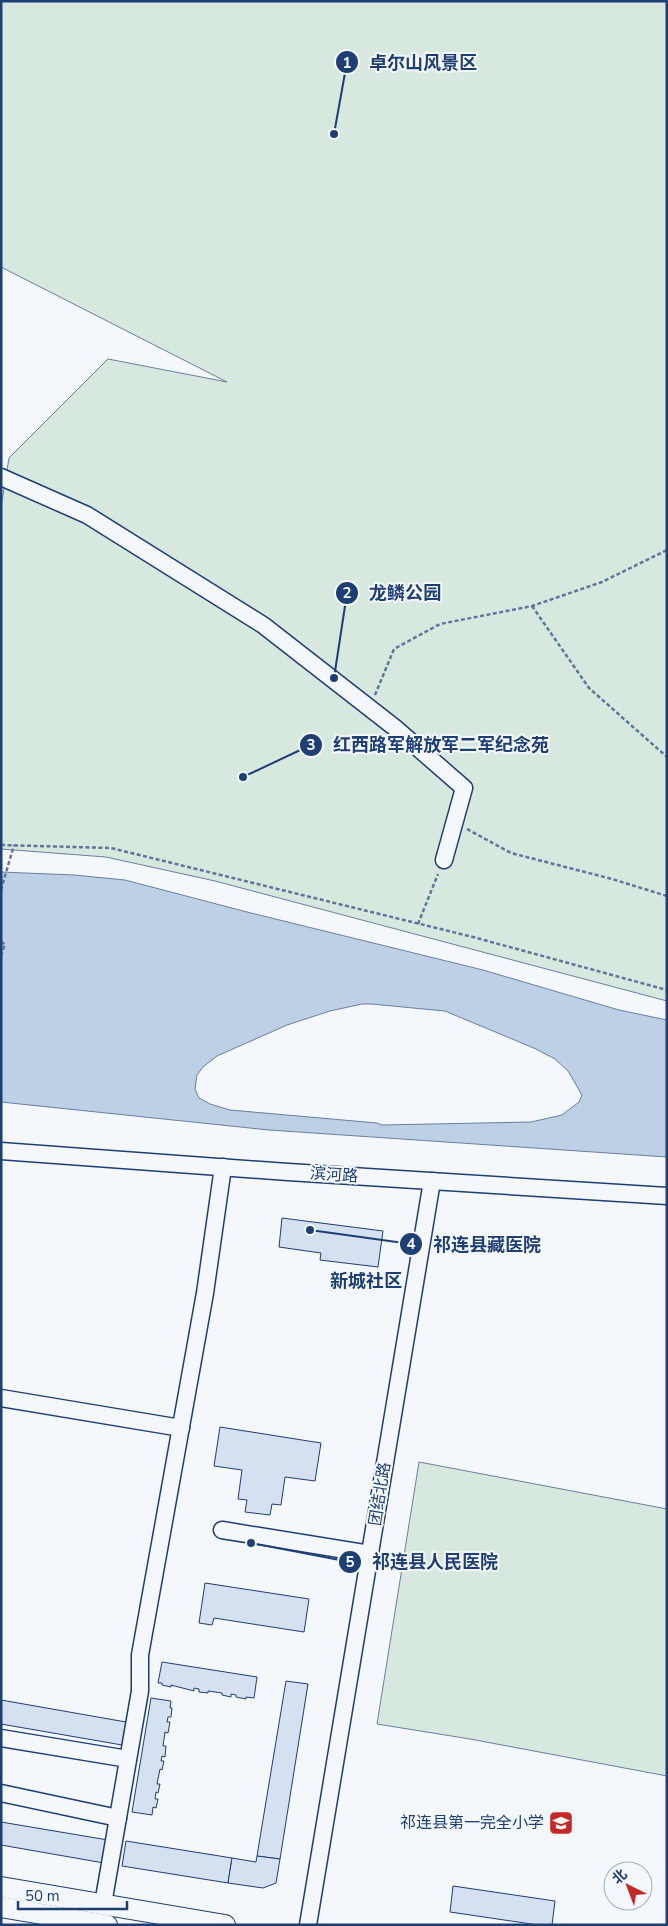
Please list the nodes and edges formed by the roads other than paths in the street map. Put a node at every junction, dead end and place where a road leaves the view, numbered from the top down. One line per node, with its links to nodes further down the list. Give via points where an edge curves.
1 (1, 477): 2 (street, via 87,515 263,625 464,788)
2 (444, 860)
3 (1, 1151): 4 (street, 滨河路)
4 (223, 1167): 5 (street, 滨河路); 8 (street)
5 (432, 1181): 6 (street, 滨河路); 10 (street, 团结北路)
6 (667, 1196)
7 (1, 1398): 8 (street)
8 (180, 1428): 12 (street, via 140,1655 140,1691)
9 (222, 1530): 10 (street)
10 (370, 1554): 20 (street, 团结北路)
11 (1, 1738): 12 (street)
12 (128, 1759): 14 (street)
13 (1, 1793): 14 (street)
14 (118, 1818): 16 (street)
15 (1, 1887): 16 (main road)
16 (103, 1904): 19 (main road)
17 (1, 1907): 18 (main road)
18 (107, 1925)
19 (225, 1925)
20 (308, 1925)

